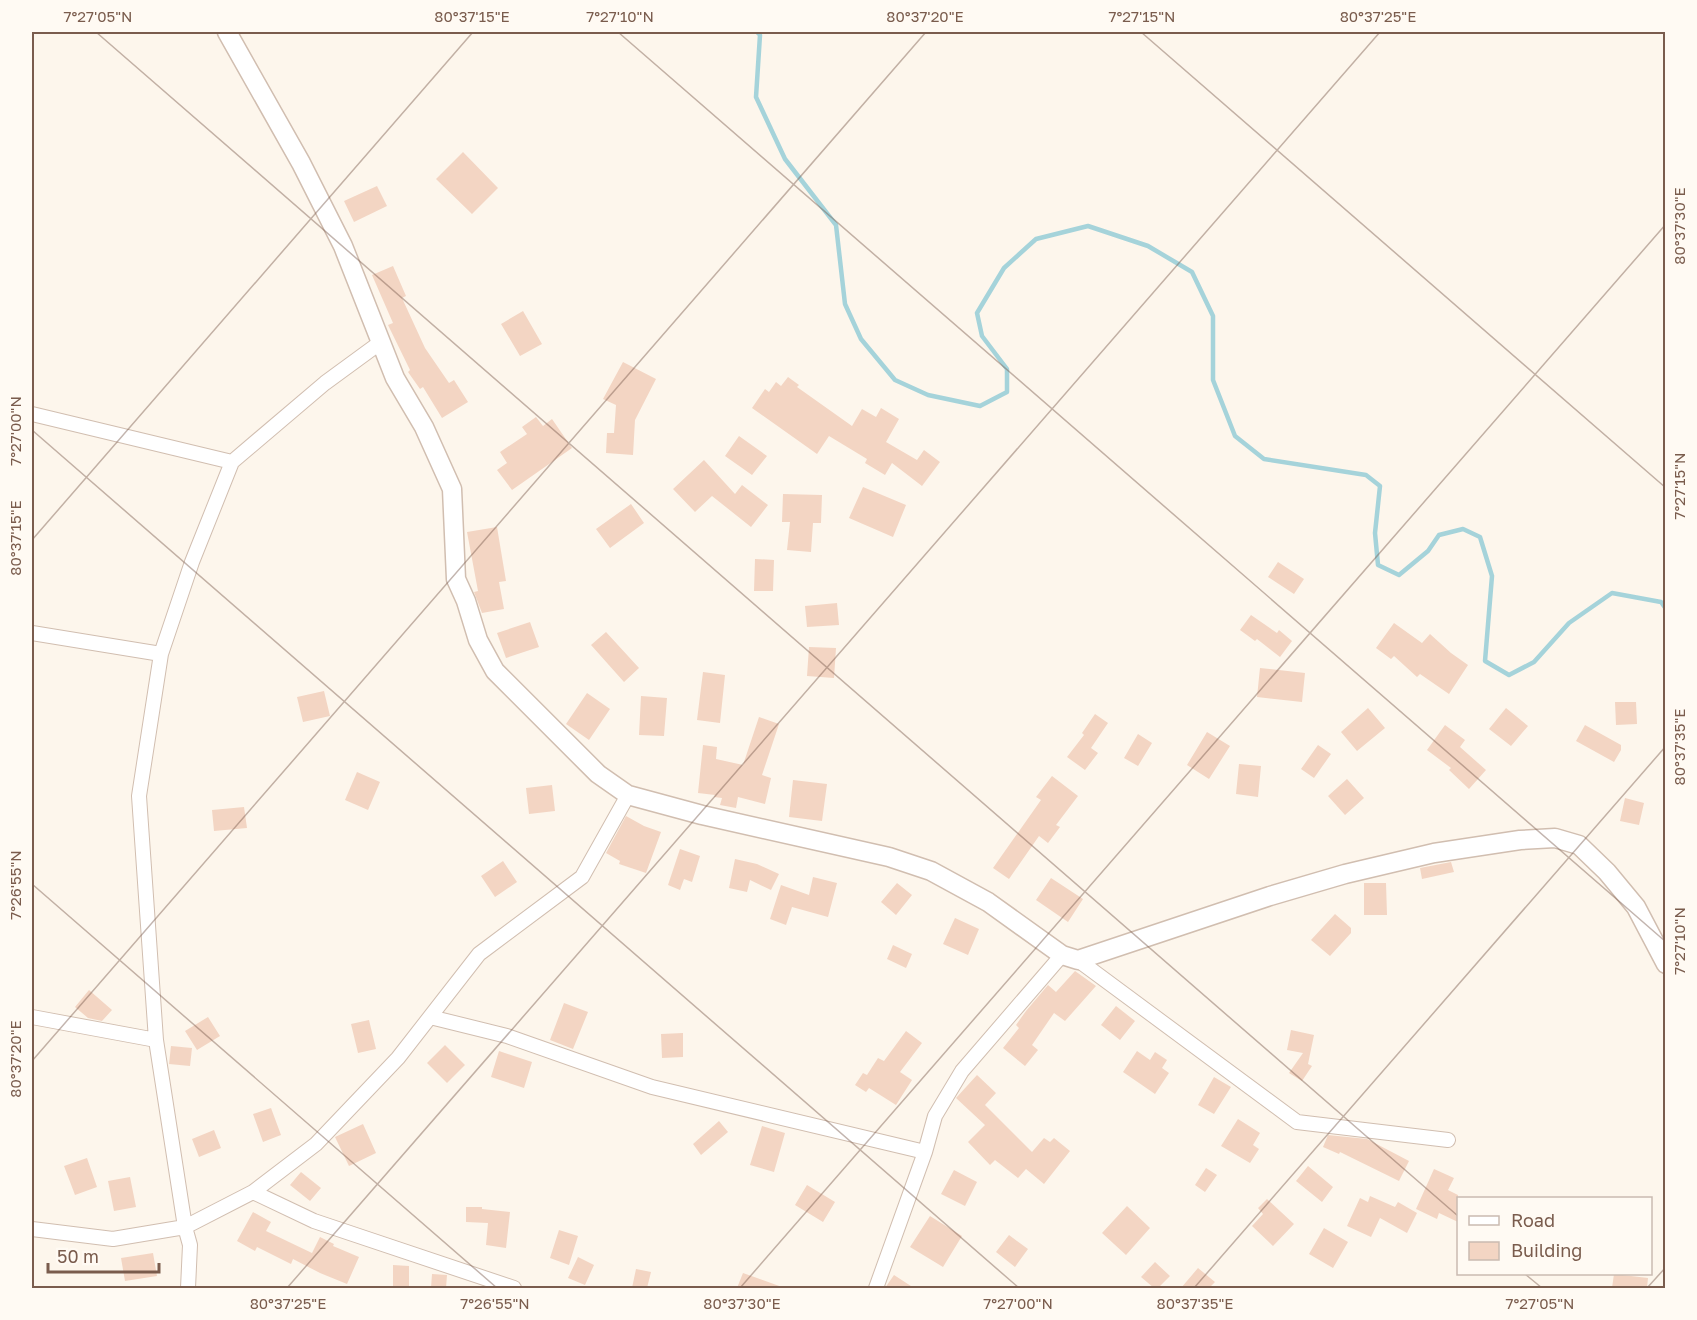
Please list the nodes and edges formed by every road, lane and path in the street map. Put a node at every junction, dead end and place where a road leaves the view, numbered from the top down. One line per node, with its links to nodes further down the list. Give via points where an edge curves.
1 (227, 32): 2 (street, via 343,246)
2 (381, 342): 4 (street, via 325,383); 7 (street, via 395,378 424,427 452,489 456,579 478,640 495,671 598,774)
3 (32, 414): 4 (street)
4 (232, 462): 6 (street)
5 (32, 633): 6 (street)
6 (161, 654): 12 (street, via 139,796)
7 (628, 795): 8 (street, via 879,854 931,871 988,902); 11 (street, via 582,877 479,954)
8 (1070, 957): 9 (street, via 1345,874 1434,853 1555,838 1579,845 1608,872 1636,907); 13 (street, via 1297,1122); 14 (street, via 962,1071 935,1116)
9 (1665, 964)
10 (32, 1017): 12 (street)
11 (430, 1017): 14 (street, via 507,1036 652,1088); 15 (street, via 398,1058 316,1144)
12 (156, 1040): 16 (street)
13 (1448, 1140)
14 (925, 1152): 20 (street)
15 (253, 1192): 16 (street); 19 (street, via 314,1221)
16 (185, 1227): 17 (street, via 113,1239); 18 (street, via 190,1245)
17 (32, 1229)
18 (188, 1288)
19 (514, 1288)
20 (876, 1288)

